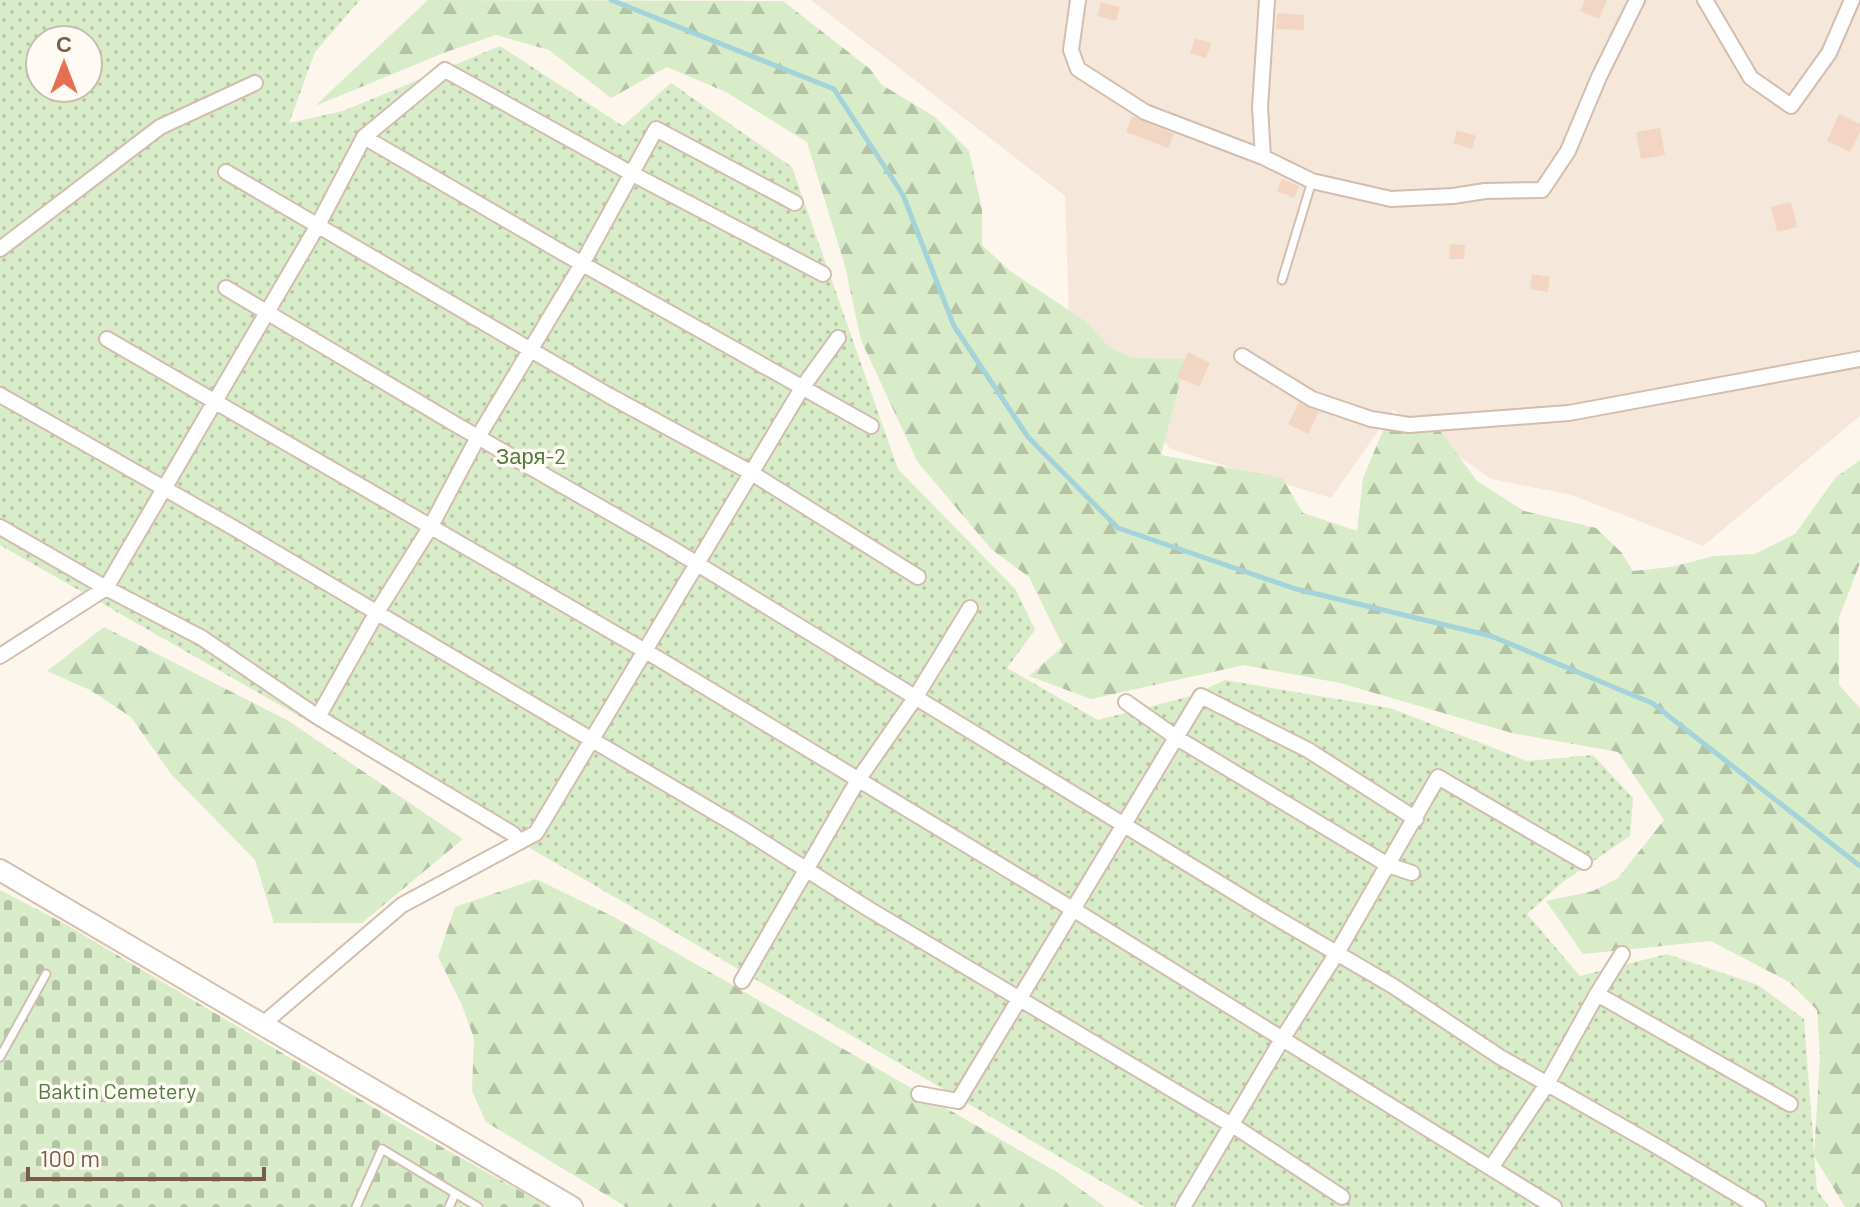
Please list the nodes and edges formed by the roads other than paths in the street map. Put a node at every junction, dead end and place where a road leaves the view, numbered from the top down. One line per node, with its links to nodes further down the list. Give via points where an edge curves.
1 (1078, 0): 8 (street, via 1071,50 1078,69 1145,112)
2 (1267, 0): 8 (street, via 1260,107)
3 (1637, 0): 11 (street, via 1568,151 1542,190 1391,199)
4 (1705, 0): 5 (street, via 1751,78 1791,106 1829,53)
5 (1852, 0)
6 (255, 83): 14 (street, via 160,127)
7 (364, 137): 10 (street, via 445,70); 13 (street); 15 (street)
8 (1263, 157): 11 (street)
9 (226, 172): 13 (street)
10 (632, 174): 12 (street, via 656,129); 15 (street); 16 (street)
11 (1312, 181): 17 (lane)
12 (795, 203)
13 (318, 225): 19 (street); 22 (street)
14 (0, 249)
15 (582, 264): 22 (street); 25 (street)
16 (823, 274)
17 (1282, 280)
18 (226, 288): 19 (street)
19 (267, 312): 27 (street); 29 (street)
20 (838, 338): 25 (street)
21 (107, 339): 27 (street)
22 (532, 351): 29 (street); 30 (street)
23 (1242, 356): 24 (street, via 1312,399 1371,419 1409,425 1569,413)
24 (1860, 359)
25 (802, 388): 28 (street); 30 (street)
26 (0, 395): 31 (street)
27 (214, 400): 31 (street); 32 (street)
28 (871, 426)
29 (478, 437): 32 (street); 34 (street)
30 (750, 472): 34 (street); 35 (street)
31 (162, 489): 36 (street); 38 (street)
32 (431, 526): 38 (street); 39 (street)
33 (0, 527): 36 (street)
34 (696, 563): 39 (street); 41 (street)
35 (918, 577)
36 (106, 588): 40 (street); 43 (street, via 202,638)
37 (970, 608): 41 (street)
38 (377, 612): 43 (street); 45 (street)
39 (646, 651): 45 (street); 46 (street)
40 (0, 656)
41 (915, 698): 46 (street); 48 (street)
42 (1126, 702): 44 (street)
43 (318, 717): 49 (street)
44 (1177, 738): 47 (street, via 1201,696 1308,750); 48 (street); 51 (street)
45 (592, 741): 49 (street, via 536,833); 53 (street)
46 (858, 780): 53 (street); 55 (street)
47 (1416, 819): 50 (street, via 1438,777); 51 (street)
48 (1123, 824): 55 (street); 56 (street)
49 (520, 842): 62 (street, via 402,905)
50 (1584, 862)
51 (1388, 865): 54 (street); 56 (street)
52 (0, 870): 62 (street)
53 (807, 870): 59 (street); 61 (street)
54 (1412, 873)
55 (1072, 910): 61 (street); 63 (street)
56 (1337, 953): 63 (street); 65 (street)
57 (1622, 954): 60 (street)
58 (46, 974): 64 (lane)
59 (742, 981)
60 (1597, 994): 65 (street); 67 (street)
61 (1018, 998): 66 (street, via 958,1101); 68 (street)
62 (264, 1023): 75 (street)
63 (1281, 1041): 68 (street); 69 (street)
64 (0, 1057)
65 (1547, 1084): 69 (street); 78 (street)
66 (919, 1094)
67 (1790, 1104)
68 (1230, 1125): 71 (street); 76 (street)
69 (1491, 1168): 77 (street)
70 (455, 1194): 72 (lane, via 382,1149); 73 (lane); 74 (lane)
71 (1342, 1197)
72 (356, 1207)
73 (449, 1207)
74 (478, 1207)
75 (572, 1207)
76 (1183, 1207)
77 (1554, 1207)
78 (1758, 1207)

